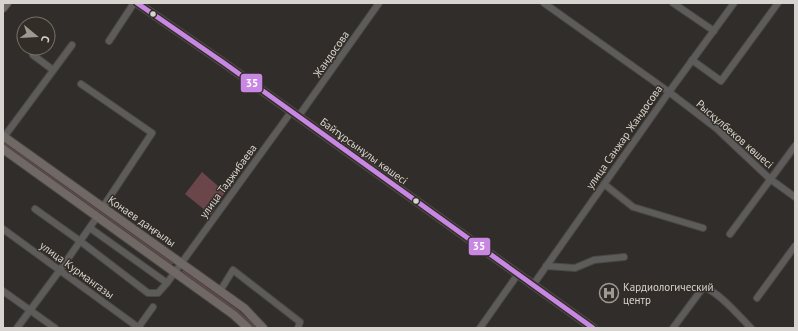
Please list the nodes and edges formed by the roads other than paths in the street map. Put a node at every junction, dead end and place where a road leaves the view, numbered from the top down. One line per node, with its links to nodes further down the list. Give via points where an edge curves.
1 (7, 3): 9 (main road)
2 (134, 3): 11 (street)
3 (137, 3): 18 (main road, Байтұрсынұлы көшесі)
4 (379, 3): 19 (street, Жандосова)
5 (544, 3): 17 (street, Рысқұлбеков көшесі)
6 (673, 3): 10 (street)
7 (734, 3): 10 (street, улица Санжар Жандосова)
8 (778, 3): 14 (street, via 721,81)
9 (3, 8)
10 (714, 31): 14 (street, улица Санжар Жандосова)
11 (109, 41)
12 (72, 45): 15 (street)
13 (34, 56): 15 (street)
14 (692, 60): 17 (street, улица Санжар Жандосова)
15 (53, 70): 20 (street)
16 (81, 84): 26 (street, via 152,133)
17 (669, 92): 23 (street, Рысқұлбеков көшесі, via 716,128); 24 (street, улица Санжар Жандосова)
18 (290, 112): 19 (main road, Байтұрсынұлы көшесі); 36 (street, улица Таджибаева)
19 (298, 117): 40 (main road, Байтұрсынұлы көшесі)
20 (3, 136): 26 (main road, Қонаев даңғылы)
21 (795, 146): 23 (street)
22 (3, 149): 28 (main road, Қонаев даңғылы)
23 (770, 179): 25 (street, Рысқұлбеков көшесі); 32 (street)
24 (604, 184): 30 (street, via 633,207); 37 (street, улица Санжар Жандосова)
25 (795, 197)
26 (103, 207): 36 (main road, Қонаев даңғылы)
27 (35, 209): 33 (street, улица Таджибаева)
28 (97, 217): 29 (street); 39 (main road, Қонаев даңғылы)
29 (90, 228): 33 (street); 41 (street)
30 (703, 228)
31 (3, 229): 38 (street, улица Курмангазы)
32 (730, 234)
33 (80, 240): 38 (street); 41 (street, улица Таджибаева, via 148,293 158,293)
34 (795, 246): 45 (street)
35 (624, 257): 37 (street, via 594,260 575,268)
36 (181, 262): 39 (street, улица Таджибаева); 44 (main road, Қонаев даңғылы)
37 (546, 266): 42 (street, улица Санжар Жандосова)
38 (60, 270): 47 (street); 50 (street, улица Курмангазы)
39 (175, 273): 41 (street, улица Таджибаева); 51 (main road, Қонаев даңғылы)
40 (518, 274): 42 (main road, Байтұрсынұлы көшесі); 54 (street)
41 (167, 283)
42 (533, 285): 55 (main road, Байтұрсынұлы көшесі)
43 (3, 291): 47 (street)
44 (220, 291): 52 (main road, Қонаев даңғылы, via 244,308); 53 (street, via 233,270 300,322)
45 (757, 298)
46 (153, 307): 50 (street)
47 (30, 311): 48 (street); 49 (street)
48 (17, 328)
49 (55, 328)
50 (139, 328)
51 (248, 328)
52 (263, 328)
53 (298, 328)
54 (480, 328)
55 (593, 328)
56 (673, 328): 57 (street, via 705,288 728,305)
57 (751, 328)

